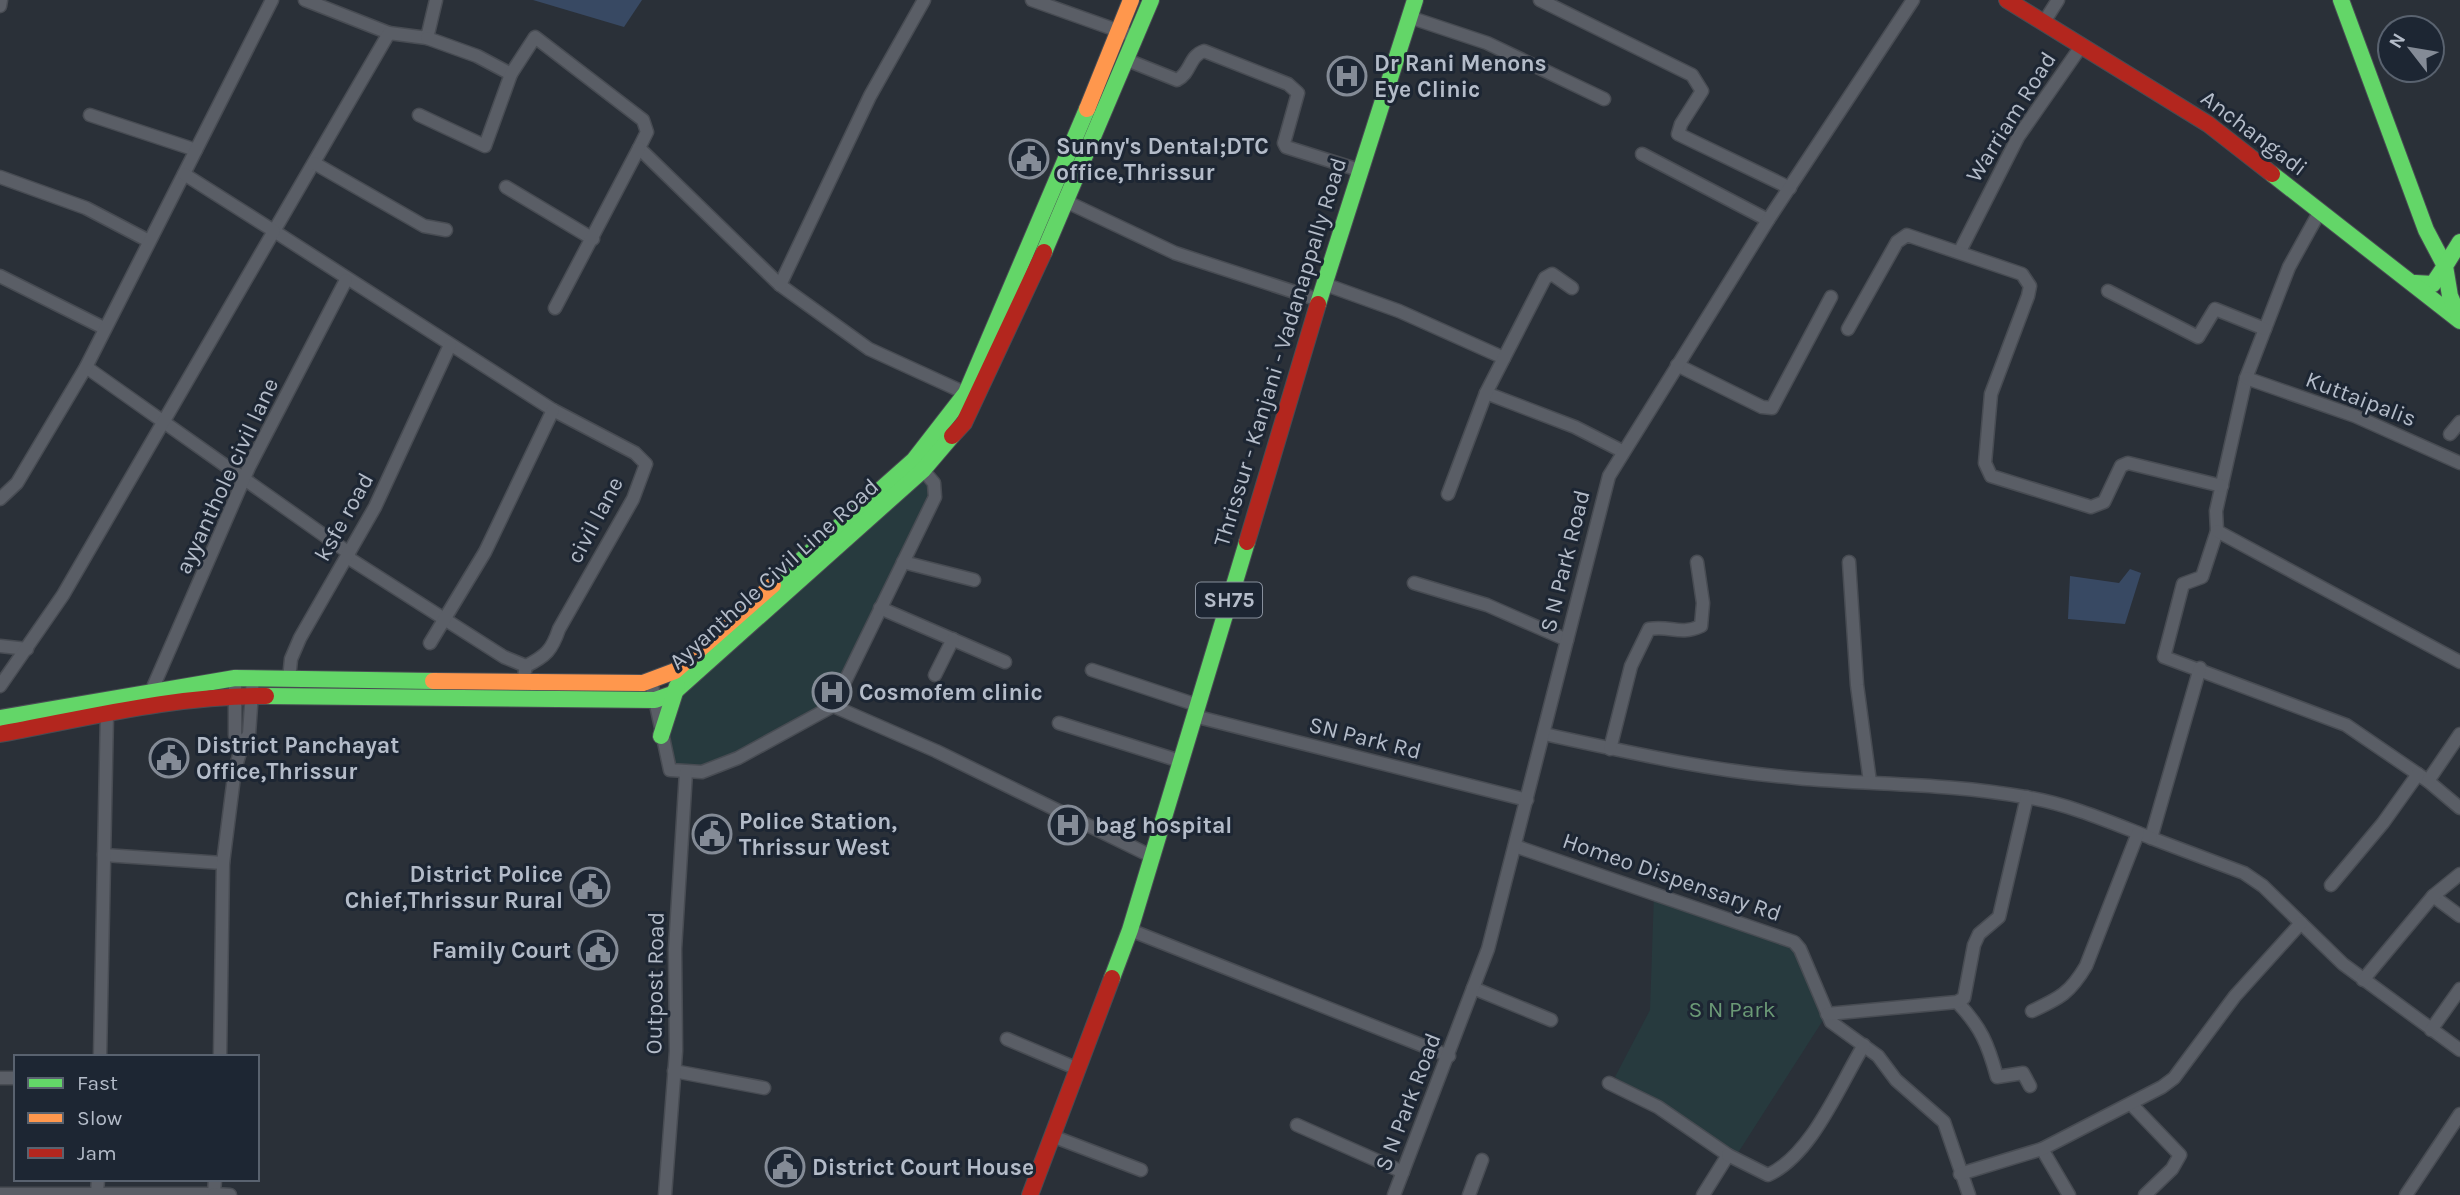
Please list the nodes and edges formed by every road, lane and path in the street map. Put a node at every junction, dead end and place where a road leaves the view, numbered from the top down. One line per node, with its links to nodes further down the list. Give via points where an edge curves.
1 (1, 0): 15 (street)
2 (272, 0): 29 (street)
3 (305, 0): 19 (street)
4 (436, 0): 21 (street)
5 (924, 0): 51 (street, via 870,96)
6 (1032, 0): 18 (street)
7 (1131, 0): 18 (main road, Ayyanthole Civil Line Road)
8 (1151, 0): 20 (main road, Ayyanthole Civil Line Road)
9 (1415, 0): 16 (main road, Thrissur - Kanjani - Vadanappally Road / SH75)
10 (1540, 0): 36 (street, via 1692,75 1702,91 1678,134)
11 (1913, 0): 36 (street, S N Park Road)
12 (2007, 0): 17 (main road, Anchangadi)
13 (2058, 0): 17 (street)
14 (2341, 0): 47 (main road, via 2426,230)
15 (0, 6)
16 (1409, 17): 25 (street, via 1487,43); 32 (main road, Thrissur - Kanjani - Vadanappally Road / SH75)
17 (2044, 22): 22 (main road, Anchangadi)
18 (1118, 31): 20 (street); 45 (main road, Ayyanthole Civil Line Road)
19 (389, 33): 21 (street); 31 (street)
20 (1136, 37): 23 (main road, Ayyanthole Civil Line Road)
21 (427, 38): 24 (street)
22 (2082, 45): 38 (main road, Anchangadi, via 2208,124); 46 (street, Warriam Road, via 2018,137)
23 (1127, 60): 32 (street, via 1177,80 1204,51 1288,85 1298,93 1286,147); 37 (main road, Ayyanthole Civil Line Road)
24 (511, 74): 27 (street, via 485,146); 28 (street, via 535,37 643,120 648,132)
25 (1604, 99)
26 (90, 115): 29 (street)
27 (419, 115)
28 (639, 148): 42 (street); 51 (street)
29 (196, 150): 33 (street)
30 (1642, 154): 39 (street)
31 (314, 163): 40 (street, via 424,226); 41 (street)
32 (1359, 170): 54 (main road, Thrissur - Kanjani - Vadanappally Road / SH75)
33 (184, 174): 41 (street, civil lane); 43 (street)
34 (0, 177): 43 (street, via 86,208)
35 (506, 187): 42 (street)
36 (1790, 188): 39 (street, S N Park Road)
37 (1065, 201): 45 (main road, Ayyanthole Civil Line Road); 54 (street, via 1175,253)
38 (2320, 211): 50 (main road, Anchangadi); 60 (street, via 2289,267)
39 (1768, 220): 63 (street, S N Park Road)
40 (446, 230)
41 (274, 231): 49 (street, civil lane); 69 (street)
42 (593, 239): 56 (street)
43 (149, 241): 58 (street)
44 (2460, 242): 47 (main road)
45 (1040, 243): 67 (main road, Ayyanthole Civil Line Road)
46 (1960, 251): 59 (street, via 1908,235 1897,242); 77 (street, via 2022,274 2031,286 1991,394 1985,463 1991,476 2091,507 2104,502 2121,466 2128,463)
47 (2445, 266): 50 (main road, via 2432,284); 57 (main road)
48 (0, 276): 58 (street)
49 (346, 280): 61 (street, civil lane); 76 (street, ayyanthole civil lane)
50 (2415, 283): 57 (main road, Anchangadi)
51 (780, 285): 67 (street, via 869,349)
52 (1572, 288): 62 (street, via 1548,274)
53 (2108, 291): 60 (street, via 2198,337 2215,309)
54 (1321, 292): 62 (street, via 1399,311); 112 (main road, Thrissur - Kanjani - Vadanappally Road / SH75)
55 (1831, 298): 63 (street, via 1772,408)
56 (555, 308)
57 (2460, 321)
58 (104, 328): 64 (street)
59 (1848, 329)
60 (2264, 329): 65 (street)
61 (450, 345): 68 (street, civil lane); 81 (street, ksfe road)
62 (1504, 358): 66 (street)
63 (1677, 365): 73 (street, S N Park Road)
64 (86, 367): 69 (street); 79 (street, via 17,483)
65 (2246, 378): 74 (street, Kuttaipalis, via 2355,416); 77 (street)
66 (1486, 393): 73 (street, via 1576,427); 78 (street)
67 (972, 395): 72 (main road, Ayyanthole Civil Line Road)
68 (554, 410): 88 (street, via 494,534); 104 (street, civil lane, via 635,453 646,464 636,493 563,621 552,649)
69 (165, 421): 76 (street); 93 (street)
70 (2460, 422): 71 (street)
71 (2450, 434)
72 (942, 440): 75 (main road, Ayyanthole Civil Line Road); 98 (main road, Ayyanthole Civil Line Road)
73 (1622, 451): 90 (street, S N Park Road, via 1609,476)
74 (2460, 463)
75 (923, 470): 82 (street, via 934,483 935,497); 106 (main road, Ayyanthole Civil Line Road)
76 (244, 480): 81 (street); 107 (street, ayyanthole civil lane)
77 (2222, 486): 80 (street)
78 (1448, 494)
79 (0, 499)
80 (2217, 531): 95 (street); 96 (street, via 2202,577 2183,584 2164,657)
81 (348, 555): 88 (street); 102 (street, ksfe road, via 300,638)
82 (902, 562): 85 (street); 87 (street)
83 (1697, 562): 121 (street, via 1701,626 1685,633 1663,627 1649,629 1631,666)
84 (1849, 562): 125 (street, via 1857,685)
85 (974, 580)
86 (1414, 583): 90 (street, via 1487,605)
87 (880, 608): 89 (street); 111 (street)
88 (444, 619): 91 (street); 104 (street, via 504,657)
89 (953, 639): 94 (street); 99 (street)
90 (1567, 640): 117 (street, S N Park Road)
91 (430, 643)
92 (0, 646): 93 (street)
93 (27, 649): 105 (street)
94 (1005, 662)
95 (2460, 662)
96 (2200, 668): 124 (street, via 2346,725); 130 (street)
97 (1092, 670): 112 (street, SN Park Rd)
98 (672, 673): 103 (main road, Ayyanthole Civil Line Road); 106 (main road)
99 (935, 675)
100 (235, 678): 101 (main road, Ayyanthole Civil Line Road); 107 (main road, Ayyanthole Civil Line Road); 109 (street)
101 (253, 678): 102 (main road, Ayyanthole Civil Line Road); 108 (street)
102 (289, 679): 104 (main road, Ayyanthole Civil Line Road)
103 (651, 681): 104 (main road, Ayyanthole Civil Line Road); 110 (street)
104 (528, 682): 108 (main road, Ayyanthole Civil Line Road); 110 (main road, Ayyanthole Civil Line Road)
105 (0, 686)
106 (679, 689): 110 (main road, Ayyanthole Civil Line Road); 119 (main road)
107 (151, 692): 114 (main road, Ayyanthole Civil Line Road)
108 (254, 695): 109 (main road, Ayyanthole Civil Line Road); 120 (street, via 249,734)
109 (235, 696): 113 (main road, Ayyanthole Civil Line Road); 120 (street, via 235,735)
110 (655, 700): 119 (street)
111 (833, 706): 123 (street, via 738,758 702,772); 133 (street)
112 (1196, 711): 122 (main road, Thrissur - Kanjani - Vadanappally Road / SH75); 127 (street, SN Park Rd)
113 (107, 713): 116 (main road, Ayyanthole Civil Line Road); 132 (street)
114 (0, 718)
115 (1059, 723): 122 (street)
116 (0, 734)
117 (1544, 734): 121 (street); 127 (street, S N Park Road)
118 (2460, 734): 124 (street)
119 (661, 736): 123 (street, via 670,770)
120 (242, 746): 134 (street)
121 (1610, 748): 125 (street, via 1722,769)
122 (1180, 761): 133 (main road, Thrissur - Kanjani - Vadanappally Road / SH75)
123 (685, 772): 156 (street, Outpost Road)
124 (2423, 778): 128 (street); 136 (street)
125 (1870, 782): 126 (street)
126 (2026, 797): 129 (street, via 2082,811); 144 (street, via 1999,917 1979,934 1967,990)
127 (1527, 800): 131 (street, S N Park Road)
128 (2460, 808)
129 (2138, 833): 130 (street); 145 (street, via 2076,983 2066,995)
130 (2151, 838): 139 (street, via 2244,873)
131 (1515, 846): 142 (street, S N Park Road); 146 (street, Homeo Dispensary Rd, via 1784,937 1800,949)
132 (104, 855): 134 (street); 152 (street)
133 (1151, 856): 140 (main road, Thrissur - Kanjani - Vadanappally Road / SH75)
134 (223, 863): 153 (street)
135 (2460, 874): 137 (street)
136 (2331, 885)
137 (2433, 896): 138 (street); 141 (street)
138 (2460, 916)
139 (2301, 923): 141 (street); 160 (street, via 2235,996 2174,1078)
140 (1130, 930): 154 (street); 155 (main road, Thrissur - Kanjani - Vadanappally Road / SH75)
141 (2363, 980): 148 (street)
142 (1473, 988): 147 (street); 154 (street, S N Park Road)
143 (2460, 989): 148 (street)
144 (1957, 1002): 146 (street); 158 (street, via 1978,1024 1997,1077 2022,1073)
145 (2032, 1011)
146 (1827, 1014): 150 (street, Homeo Dispensary Rd, via 1842,1033)
147 (1551, 1020)
148 (2431, 1030): 151 (street)
149 (1007, 1039): 155 (street)
150 (1864, 1045): 165 (street, via 1808,1140 1787,1166 1768,1175); 169 (street, Homeo Dispensary Rd, via 1944,1122)
151 (2460, 1050)
152 (100, 1055)
153 (220, 1055)
154 (1449, 1056): 168 (street, S N Park Road)
155 (1078, 1069): 163 (main road, Thrissur - Kanjani - Vadanappally Road / SH75)
156 (674, 1071): 159 (street); 175 (street, Outpost Road)
157 (1609, 1083): 165 (street, via 1651,1102)
158 (2030, 1086)
159 (764, 1088)
160 (2132, 1105): 164 (street); 181 (street, via 2180,1155)
161 (2460, 1114): 182 (street)
162 (1297, 1125): 168 (street)
163 (1052, 1136): 167 (street); 176 (main road, Thrissur - Kanjani - Vadanappally Road / SH75)
164 (2042, 1149): 169 (street); 180 (street)
165 (1728, 1156): 179 (street)
166 (1482, 1160): 178 (street)
167 (1141, 1170)
168 (1403, 1172): 177 (street, S N Park Road)
169 (1960, 1174): 173 (street, Homeo Dispensary Rd)
170 (0, 1194): 171 (street)
171 (97, 1194): 172 (street)
172 (214, 1194): 174 (street)
173 (1969, 1194)
174 (230, 1195)
175 (665, 1195)
176 (1030, 1195)
177 (1394, 1195)
178 (1469, 1195)
179 (1703, 1195)
180 (2069, 1195)
181 (2145, 1195)
182 (2406, 1195)

